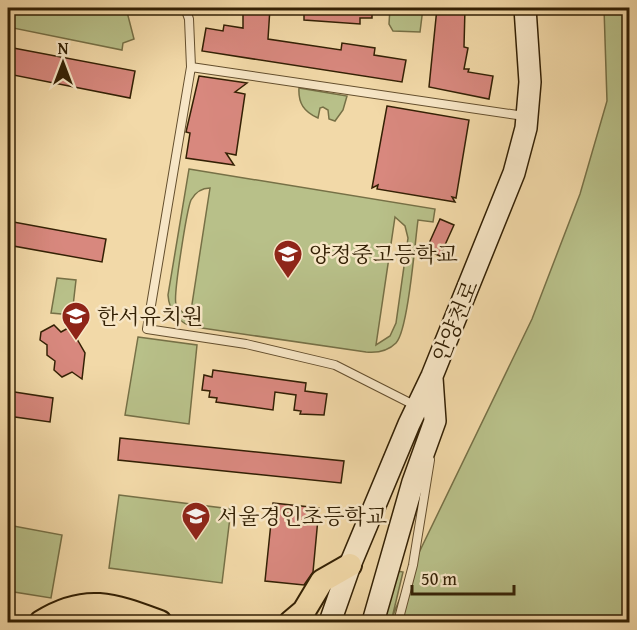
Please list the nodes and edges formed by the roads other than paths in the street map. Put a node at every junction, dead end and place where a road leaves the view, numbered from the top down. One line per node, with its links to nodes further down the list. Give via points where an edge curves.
1 (186, 8): 3 (lane)
2 (525, 8): 4 (main road, 안양천로, via 530,82)
3 (190, 67): 4 (lane); 6 (lane, via 147,329 246,344 334,365)
4 (527, 117): 5 (main road, 안양천로, via 514,173)
5 (432, 376): 6 (main road, 안양천로); 7 (main road)
6 (418, 407): 8 (main road, 안양천로)
7 (435, 421): 15 (main road, via 413,482); 16 (lane, via 426,497)
8 (350, 565): 13 (main road, via 322,581 304,610); 14 (main road, 안양천로)
9 (41, 622): 12 (main road, via 68,609 95,604)
10 (58, 622): 11 (main road, via 96,612)
11 (140, 622)
12 (160, 622)
13 (291, 622)
14 (330, 622)
15 (373, 622)
16 (398, 622)

